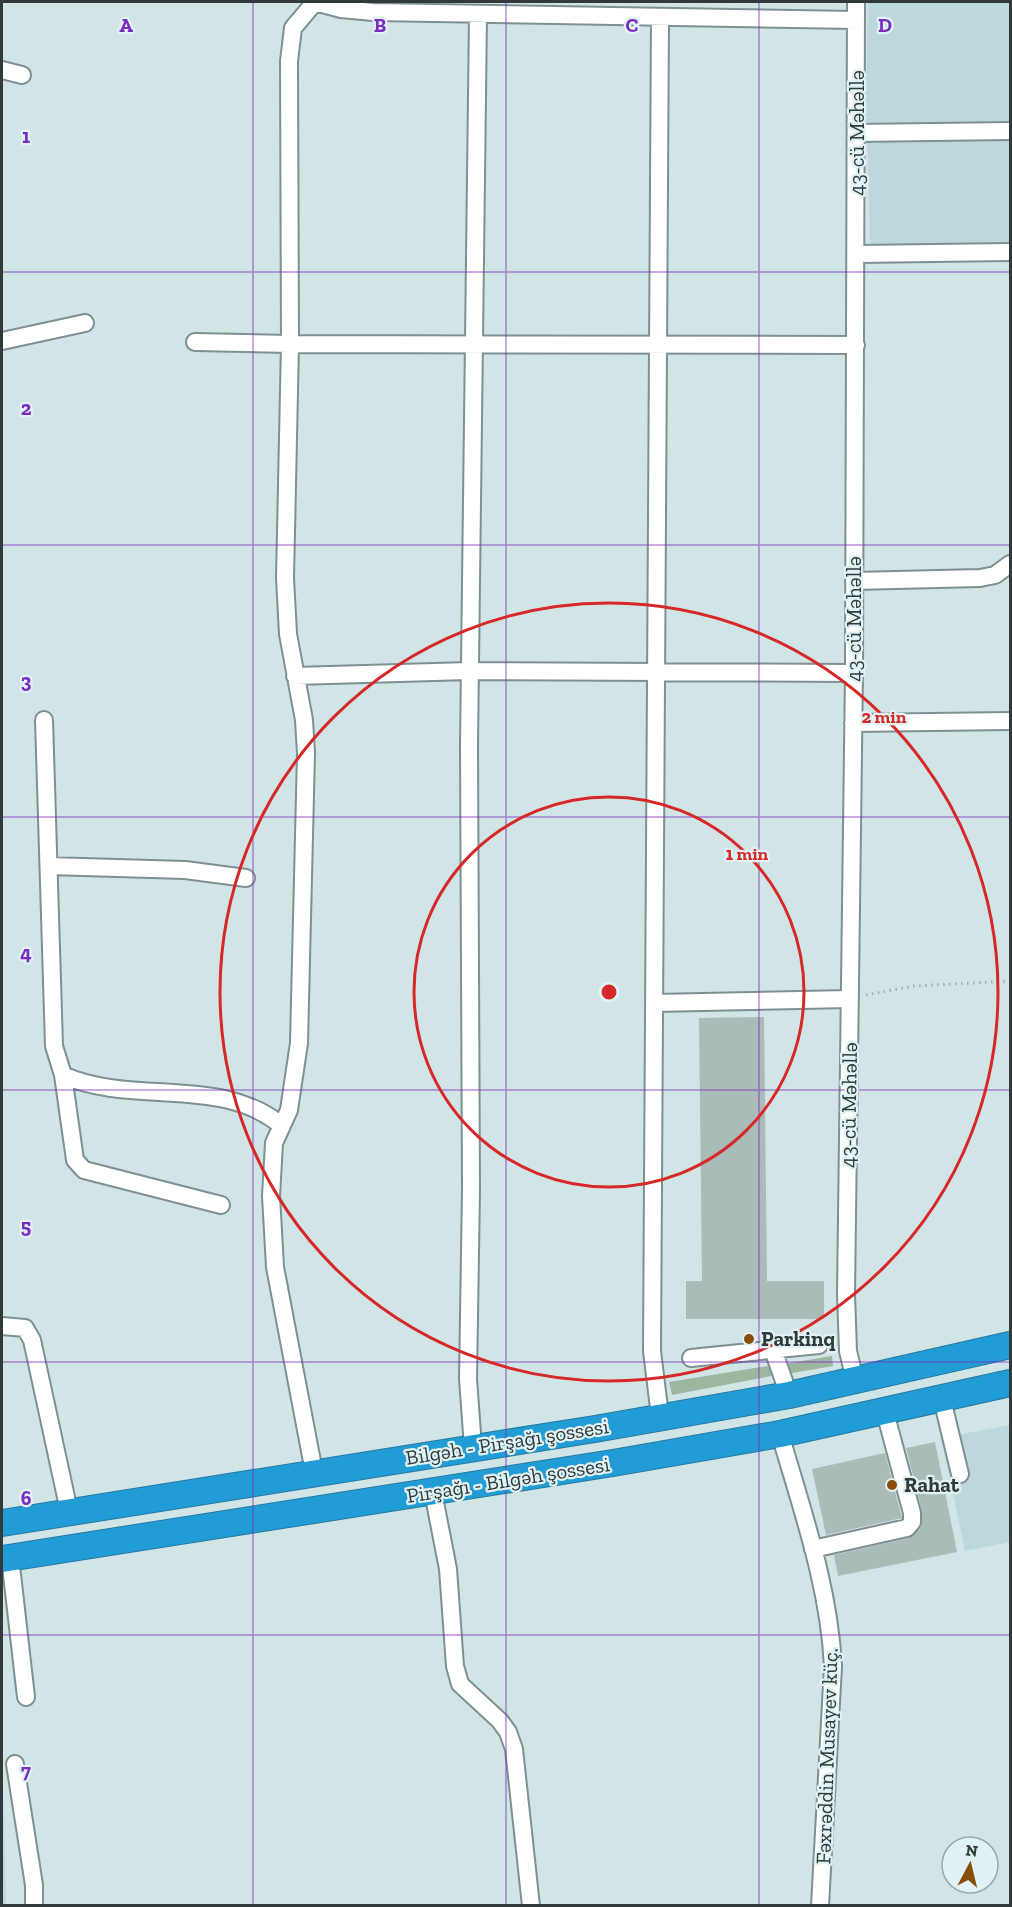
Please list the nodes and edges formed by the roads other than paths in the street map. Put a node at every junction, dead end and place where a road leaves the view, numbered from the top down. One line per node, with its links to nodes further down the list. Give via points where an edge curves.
1 (856, 2): 4 (street, 43-cü Məhəllə)
2 (478, 15): 3 (street); 14 (street, via 373,12 315,2 293,28 289,61); 15 (street)
3 (660, 17): 4 (street); 17 (street)
4 (856, 20): 8 (street, 43-cü Məhəllə)
5 (2, 70): 6 (street)
6 (22, 75)
7 (1011, 131): 8 (street)
8 (856, 133): 10 (street, 43-cü Məhəllə)
9 (1011, 252): 10 (street)
10 (857, 254): 16 (street, 43-cü Məhəllə)
11 (85, 323): 12 (street)
12 (2, 341)
13 (195, 342): 14 (street)
14 (290, 344): 15 (street); 23 (street, via 285,578)
15 (475, 345): 17 (street); 20 (street)
16 (856, 345): 17 (street); 19 (street, 43-cü Məhəllə)
17 (660, 346): 21 (street)
18 (1011, 564): 19 (street, via 995,575 980,578)
19 (854, 581): 22 (street, 43-cü Məhəllə)
20 (469, 671): 21 (street); 23 (street); 46 (street, via 468,1379)
21 (656, 672): 22 (street); 30 (street)
22 (854, 673): 26 (street, 43-cü Məhəllə)
23 (295, 676): 32 (street, via 306,753 299,1043 289,1110)
24 (44, 720): 27 (street)
25 (1011, 721): 26 (street)
26 (854, 723): 29 (street, 43-cü Məhəllə)
27 (49, 866): 28 (street, via 185,870); 31 (street, via 54,1046)
28 (246, 878)
29 (850, 999): 30 (street); 39 (street, 43-cü Məhəllə, via 846,1328)
30 (654, 1003): 44 (street, via 652,1351)
31 (63, 1075): 32 (street, via 86,1084 230,1100 253,1106); 33 (street, via 75,1160 84,1170)
32 (282, 1126): 47 (street, via 271,1158 275,1267)
33 (221, 1205)
34 (2, 1326): 50 (street, via 25,1328 32,1340)
35 (819, 1345): 37 (street)
36 (1011, 1345): 39 (highway, Bilgəh - Pirşağı şossesi)
37 (773, 1350): 38 (street); 41 (street)
38 (691, 1358)
39 (855, 1380): 41 (highway, Bilgəh - Pirşağı şossesi)
40 (1011, 1383): 42 (highway, Pirşağı - Bilgəh şossesi)
41 (789, 1395): 44 (highway, Bilgəh - Pirşağı şossesi)
42 (942, 1399): 43 (highway, Pirşağı - Bilgəh şossesi); 48 (street)
43 (885, 1412): 45 (highway, Pirşağı - Bilgəh şossesi); 54 (street, via 912,1522 906,1528)
44 (660, 1416): 46 (highway, Bilgəh - Pirşağı şossesi)
45 (780, 1434): 49 (highway, Pirşağı - Bilgəh şossesi); 54 (street, Fəxrəddin Musayev küç.)
46 (473, 1448): 47 (highway, Bilgəh - Pirşağı şossesi)
47 (314, 1472): 50 (highway, Bilgəh - Pirşağı şossesi)
48 (960, 1474)
49 (433, 1492): 55 (highway, Pirşağı - Bilgəh şossesi); 60 (street, via 448,1569 455,1666 460,1684 500,1721 514,1749)
50 (69, 1511): 51 (highway, Bilgəh - Pirşağı şossesi)
51 (38, 1516): 52 (highway); 53 (highway, Bilgəh - Pirşağı şossesi)
52 (2, 1518)
53 (2, 1523)
54 (813, 1549): 61 (street, Fəxrəddin Musayev küç., via 832,1631 833,1666)
55 (4, 1559): 56 (street)
56 (8, 1594): 57 (street)
57 (26, 1697)
58 (15, 1764): 59 (street)
59 (34, 1905)
60 (531, 1905)
61 (820, 1905)

